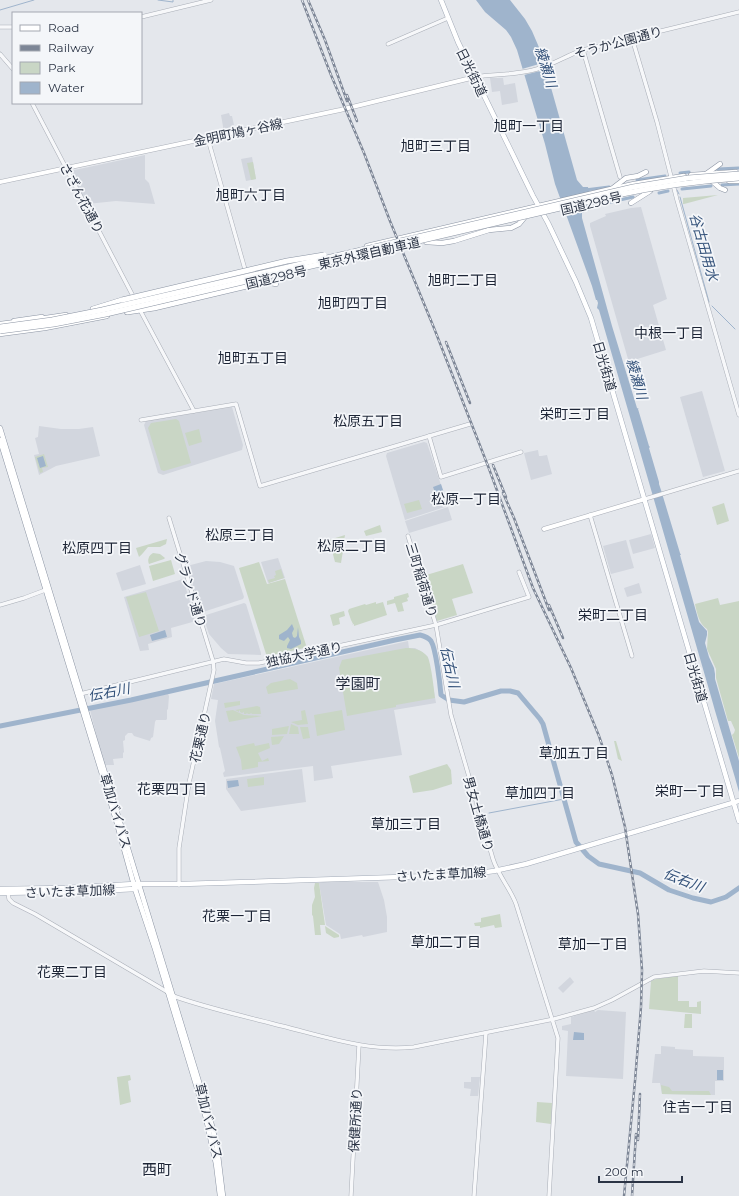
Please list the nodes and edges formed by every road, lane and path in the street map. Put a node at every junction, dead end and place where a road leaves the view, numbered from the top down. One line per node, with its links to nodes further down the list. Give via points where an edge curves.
1 (211, 0): 4 (street)
2 (441, 0): 5 (main road, 日光街道)
3 (739, 12): 8 (street, そうか公園通り)
4 (142, 17)
5 (448, 18): 9 (street); 13 (main road, 日光街道)
6 (0, 27): 7 (street)
7 (12, 27)
8 (632, 38): 10 (street, そうか公園通り); 22 (street)
9 (388, 44)
10 (583, 50): 13 (street, そうか公園通り, via 547,66 523,72); 21 (street)
11 (0, 54): 12 (street)
12 (12, 68)
13 (475, 77): 15 (main road, 金明町鳩ヶ谷線); 31 (main road, 日光街道)
14 (33, 104): 17 (street, さざん花通り)
15 (208, 139): 17 (main road, 金明町鳩ヶ谷線); 35 (street)
16 (720, 164): 20 (main road)
17 (66, 169): 24 (main road, 金明町鳩ヶ谷線); 39 (street, さざん花通り)
18 (646, 172): 27 (main road, via 626,178)
19 (739, 173): 20 (main road, 国道298号); 33 (highway, 東京外環自動車道, bridge, via 633,187)
20 (706, 174): 22 (main road, 国道298号)
21 (620, 177)
22 (672, 178): 26 (street); 27 (main road, 国道298号)
23 (739, 180): 25 (main road, 国道298号); 34 (highway, 東京外環自動車道, bridge, via 676,184 612,196)
24 (0, 182)
25 (713, 182): 26 (main road, 国道298号); 29 (main road)
26 (674, 187): 28 (main road, 国道298号); 46 (street)
27 (611, 189): 31 (main road, 国道298号, bridge)
28 (650, 190): 30 (main road); 32 (main road, 国道298号, bridge)
29 (725, 190)
30 (631, 203)
31 (539, 206): 32 (main road, 日光街道); 35 (main road, 国道298号)
32 (543, 214): 36 (main road, 国道298号); 54 (main road, 日光街道, via 591,318)
33 (376, 246): 40 (highway, bridge, via 288,261 122,300); 43 (highway, 東京外環自動車道, bridge, via 102,310 45,321)
34 (304, 268): 41 (highway, bridge, via 251,285); 44 (highway, 東京外環自動車道, bridge, via 85,318)
35 (246, 274): 37 (street); 40 (main road, 国道298号)
36 (266, 279): 37 (main road, 国道298号); 38 (main road)
37 (248, 283): 41 (main road, 国道298号)
38 (276, 284)
39 (132, 295)
40 (94, 309): 43 (main road, 国道298号)
41 (127, 312): 44 (main road, 国道298号, via 40,331)
42 (142, 312): 45 (street)
43 (0, 324)
44 (0, 334)
45 (194, 411): 47 (street); 50 (street, via 236,404 260,486)
46 (739, 415)
47 (141, 420)
48 (470, 424): 50 (street)
49 (0, 428): 60 (main road, 草加バイパス)
50 (428, 436): 52 (street, via 441,477)
51 (0, 440): 60 (main road, 草加バイパス)
52 (521, 452)
53 (739, 471): 54 (street)
54 (645, 499): 55 (main road); 67 (main road, 日光街道)
55 (590, 515): 57 (main road); 63 (street)
56 (169, 518): 64 (street, グランド通り)
57 (544, 529)
58 (408, 536): 62 (street, 三町稲荷通り)
59 (519, 572): 62 (street, 独協大学通り, via 529,597)
60 (47, 589): 61 (street); 65 (main road, 草加バイパス)
61 (0, 605)
62 (436, 625): 64 (street, 独協大学通り, via 254,664 226,658); 69 (street, 男女土橋通り, via 448,703)
63 (632, 656)
64 (213, 661): 65 (street, 独協大学通り); 70 (street, 花栗通り, via 214,675 189,783 179,848)
65 (80, 694): 71 (main road, 草加バイパス)
66 (739, 801): 67 (main road, さいたま草加線)
67 (733, 802): 68 (main road, 日光街道); 69 (main road, さいたま草加線)
68 (739, 821)
69 (497, 871): 70 (main road, さいたま草加線, via 463,875); 77 (street, 男女土橋通り, via 516,904)
70 (179, 884): 71 (main road, さいたま草加線)
71 (136, 886): 73 (main road, さいたま草加線, via 94,891); 76 (main road, 草加バイパス)
72 (0, 888): 73 (main road, さいたま草加線)
73 (8, 890): 74 (main road, さいたま草加線); 76 (street, via 9,899 13,903)
74 (0, 893)
75 (739, 973): 77 (street, via 704,971 654,977 600,1006)
76 (169, 993): 79 (street, via 205,1006); 80 (main road, 草加バイパス, via 209,1131); 81 (main road, 草加バイパス, via 210,1118 217,1147)
77 (552, 1019): 78 (street); 84 (street, 男女土橋通り, via 558,1041)
78 (486, 1033): 79 (street, via 409,1048); 83 (street)
79 (359, 1045): 82 (street, 保健所通り)
80 (220, 1196)
81 (223, 1196)
82 (351, 1196)
83 (474, 1196)
84 (549, 1196)

